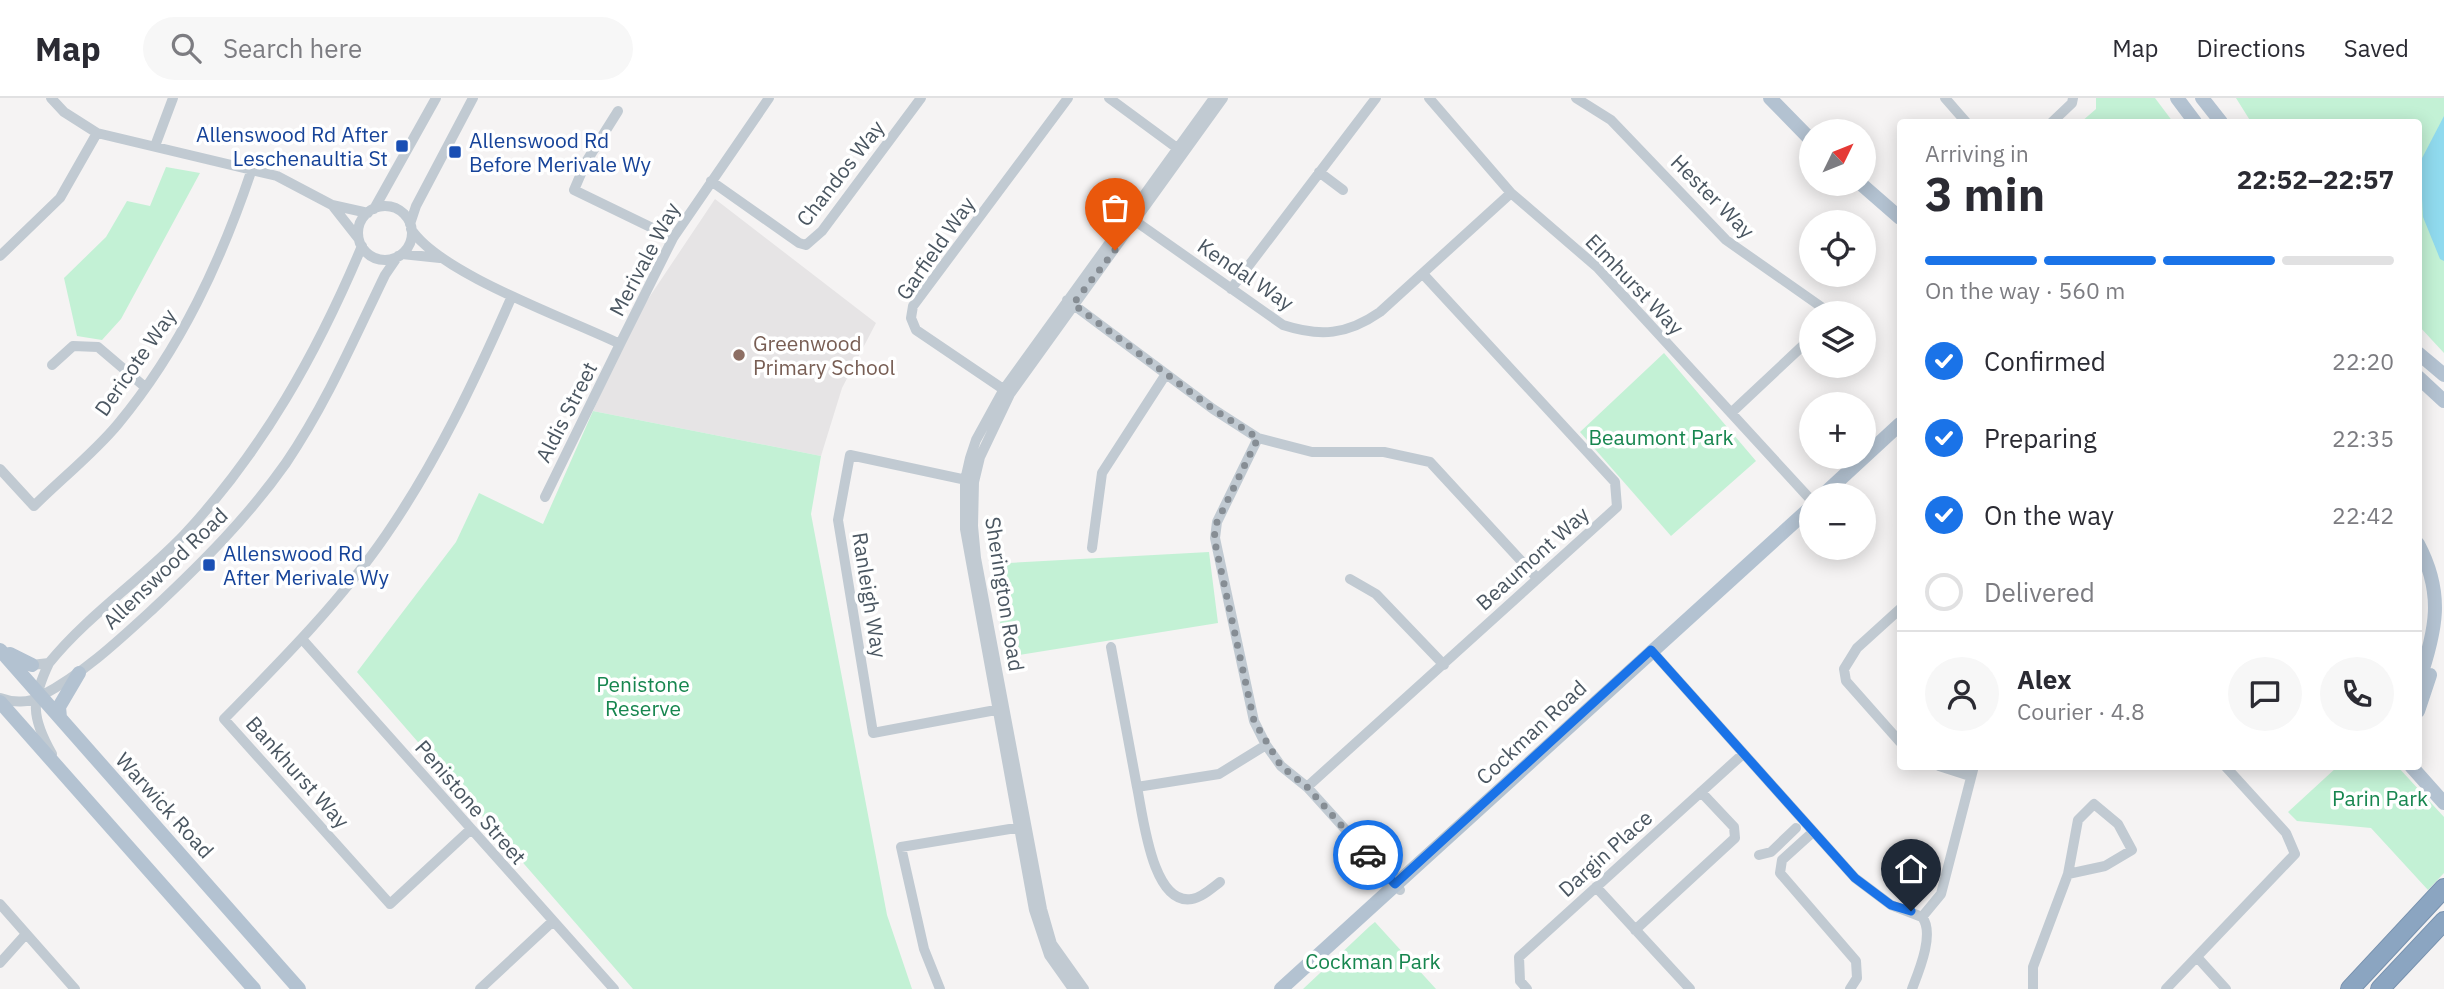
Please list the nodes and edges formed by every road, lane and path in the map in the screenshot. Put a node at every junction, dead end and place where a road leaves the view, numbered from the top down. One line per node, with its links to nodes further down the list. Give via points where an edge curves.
1 (51, 98): 28 (street, via 64,112)
2 (173, 98): 29 (street)
3 (436, 98): 40 (street)
4 (473, 98): 43 (street, via 416,206)
5 (769, 98): 33 (street, Merivale Way)
6 (921, 98): 33 (street, Chandos Way, via 822,231 806,245)
7 (1068, 98): 62 (street, Garfield Way, via 913,306 916,330)
8 (1108, 98): 30 (street)
9 (1214, 98): 30 (street, Sherington Road)
10 (1223, 98): 30 (street, Sherington Road)
11 (1376, 98): 32 (street)
12 (1576, 98): 52 (street, Hester Way, via 1611,120 1726,240)
13 (1770, 98): 27 (main road)
14 (1780, 98): 21 (main road)
15 (1945, 98): 22 (street)
16 (2073, 98): 23 (street)
17 (2177, 98): 24 (main road)
18 (1432, 99): 36 (street, Elmhurst Way)
19 (2205, 102): 25 (main road); 26 (main road)
20 (618, 111): 44 (street, via 574,190)
21 (1802, 119)
22 (1963, 119)
23 (2055, 119)
24 (2193, 119)
25 (2212, 119)
26 (2219, 119)
27 (1799, 128)
28 (97, 132): 29 (street); 47 (street, via 60,198)
29 (155, 146): 31 (street)
30 (1180, 150): 42 (street, Sherington Road)
31 (252, 169): 38 (street, via 277,176); 61 (street, Dericote Way, via 230,233 195,307)
32 (1319, 172): 35 (street); 50 (street)
33 (711, 181): 44 (street, Merivale Way)
34 (1876, 186): 39 (main road)
35 (1343, 190)
36 (1511, 193): 49 (street, Kendal Way); 64 (street, Elmhurst Way, via 1598,268)
37 (1875, 196): 41 (main road)
38 (332, 205): 40 (street); 45 (street)
39 (1897, 205)
40 (371, 211): 43 (street, via 396,209); 45 (street, via 359,225)
41 (1897, 215)
42 (1132, 218): 50 (street, Kendal Way); 53 (street, Sherington Road)
43 (411, 226): 46 (street, via 410,244); 48 (street, Merivale Way)
44 (673, 238): 54 (street, Merivale Way)
45 (360, 243): 46 (street, via 376,259); 88 (street, Allenswood Road, via 300,377 230,483 182,537)
46 (400, 255): 48 (street, Merivale Way); 92 (street, Allenswood Road, via 385,275 325,401 245,517 207,558)
47 (0, 256)
48 (440, 258): 51 (street, Merivale Way)
49 (1423, 274): 50 (street, Kendal Way, via 1368,320 1337,332 1310,334 1283,326); 80 (street, Beaumont Way, via 1615,482 1617,508)
50 (1231, 289)
51 (512, 296): 54 (street, Merivale Way); 84 (street, Bankhurst Way, via 419,485 384,538)
52 (1813, 301)
53 (1070, 302): 58 (street); 62 (street, Sherington Road)
54 (620, 344): 73 (street, Aldis Street)
55 (1799, 349): 64 (street)
56 (2422, 356): 59 (main road)
57 (52, 365): 61 (street, via 74,346 98,347)
58 (1166, 374): 67 (street); 77 (street, via 1102,473)
59 (2444, 375)
60 (2422, 381): 63 (main road)
61 (145, 387): 68 (street, Dericote Way, via 117,425 34,506)
62 (1007, 391): 69 (street, Sherington Road, via 976,440)
63 (2444, 401)
64 (1731, 413): 72 (street, Elmhurst Way)
65 (1897, 434): 70 (main road)
66 (1897, 434): 71 (main road)
67 (1258, 438): 80 (street, via 1312,452 1384,452 1430,462); 99 (street, via 1217,522 1214,538 1254,721)
68 (0, 469)
69 (970, 481): 96 (street, Sherington Road, via 968,560); 96 (street, Ranleigh Way, via 850,455 838,520 873,733)
70 (1838, 483)
71 (1846, 483)
72 (1799, 487)
73 (545, 497)
74 (1799, 517): 87 (main road, Cockman Road)
75 (1799, 526): 87 (main road, Cockman Road)
76 (2422, 537): 79 (main road)
77 (1092, 548)
78 (2422, 550): 91 (main road, via 2440,576 2444,596)
79 (2444, 566)
80 (1537, 578): 90 (street, Beaumont Way)
81 (1350, 579): 90 (street, via 1377,594)
82 (1897, 612): 98 (street, via 1857,648 1844,669 1846,681)
83 (2444, 634): 94 (main road)
84 (302, 639): 113 (street, Penistone Street); 113 (street, Bankhurst Way, via 224,719 390,904)
85 (1111, 647): 106 (street)
86 (0, 648): 89 (main road); 93 (main road, Warwick Road)
87 (1653, 653): 100 (street); 118 (main road, Cockman Road)
88 (49, 663): 89 (street); 93 (street, Allenswood Road)
89 (32, 664)
90 (1444, 665): 107 (street, Beaumont Way)
91 (2422, 670)
92 (79, 673): 93 (street, Allenswood Road); 97 (main road, via 59,707)
93 (37, 695): 95 (street, via 16,702); 97 (main road, Warwick Road); 101 (street, via 38,727)
94 (2422, 699)
95 (0, 700): 101 (main road)
96 (1000, 709): 111 (street, Sherington Road)
97 (60, 718): 131 (main road, Warwick Road)
98 (1897, 738)
99 (1266, 745): 106 (street, via 1219,774); 107 (street, via 1281,766)
100 (1743, 754): 109 (street, Dargin Place); 114 (street)
101 (57, 766): 130 (main road)
102 (2422, 768): 108 (main road)
103 (2234, 770): 127 (street, via 2286,833 2295,854)
104 (2415, 770): 110 (main road)
105 (1972, 771): 122 (street, via 1941,894)
106 (1137, 787): 117 (street, via 1157,876 1168,891 1178,899 1194,899)
107 (1307, 787): 118 (street)
108 (2444, 791)
109 (1701, 792): 119 (street, Dargin Place); 125 (street, via 1734,827 1735,838)
110 (2444, 803)
111 (1021, 827): 134 (street, via 901,847 924,949); 135 (street, Sherington Road, via 1039,930 1049,955); 136 (street, Sherington Road, via 1052,944)
112 (1796, 828): 115 (street, via 1771,852)
113 (470, 830): 124 (street, Penistone Street)
114 (1813, 832): 122 (street, via 1870,892); 141 (street, via 1782,860 1780,873 1856,961 1857,978)
115 (1759, 855)
116 (2068, 874): 116 (street, via 2078,820 2094,804 2118,824 2132,850 2105,866); 143 (street, via 2033,967)
117 (1220, 883)
118 (1398, 887): 137 (main road, Cockman Road); 138 (main road, Cockman Road)
119 (1596, 887): 125 (street); 139 (street, Dargin Place, via 1519,957 1520,981)
120 (2444, 888): 146 (highway)
121 (0, 904): 126 (street)
122 (1922, 917): 142 (street, via 1928,924 1927,934)
123 (2444, 921): 147 (highway)
124 (552, 922): 132 (street); 133 (street, Penistone Street)
125 (1636, 930): 140 (street)
126 (26, 934): 128 (street); 129 (street)
127 (2197, 957): 144 (street); 145 (street)
128 (0, 963)
129 (75, 989)
130 (254, 989)
131 (299, 989)
132 (480, 989)
133 (614, 989)
134 (940, 989)
135 (1073, 989)
136 (1084, 989)
137 (1281, 989)
138 (1293, 989)
139 (1527, 989)
140 (1690, 989)
141 (1850, 989)
142 (1912, 989)
143 (2033, 989)
144 (2166, 989)
145 (2226, 989)
146 (2350, 989)
147 (2380, 989)

